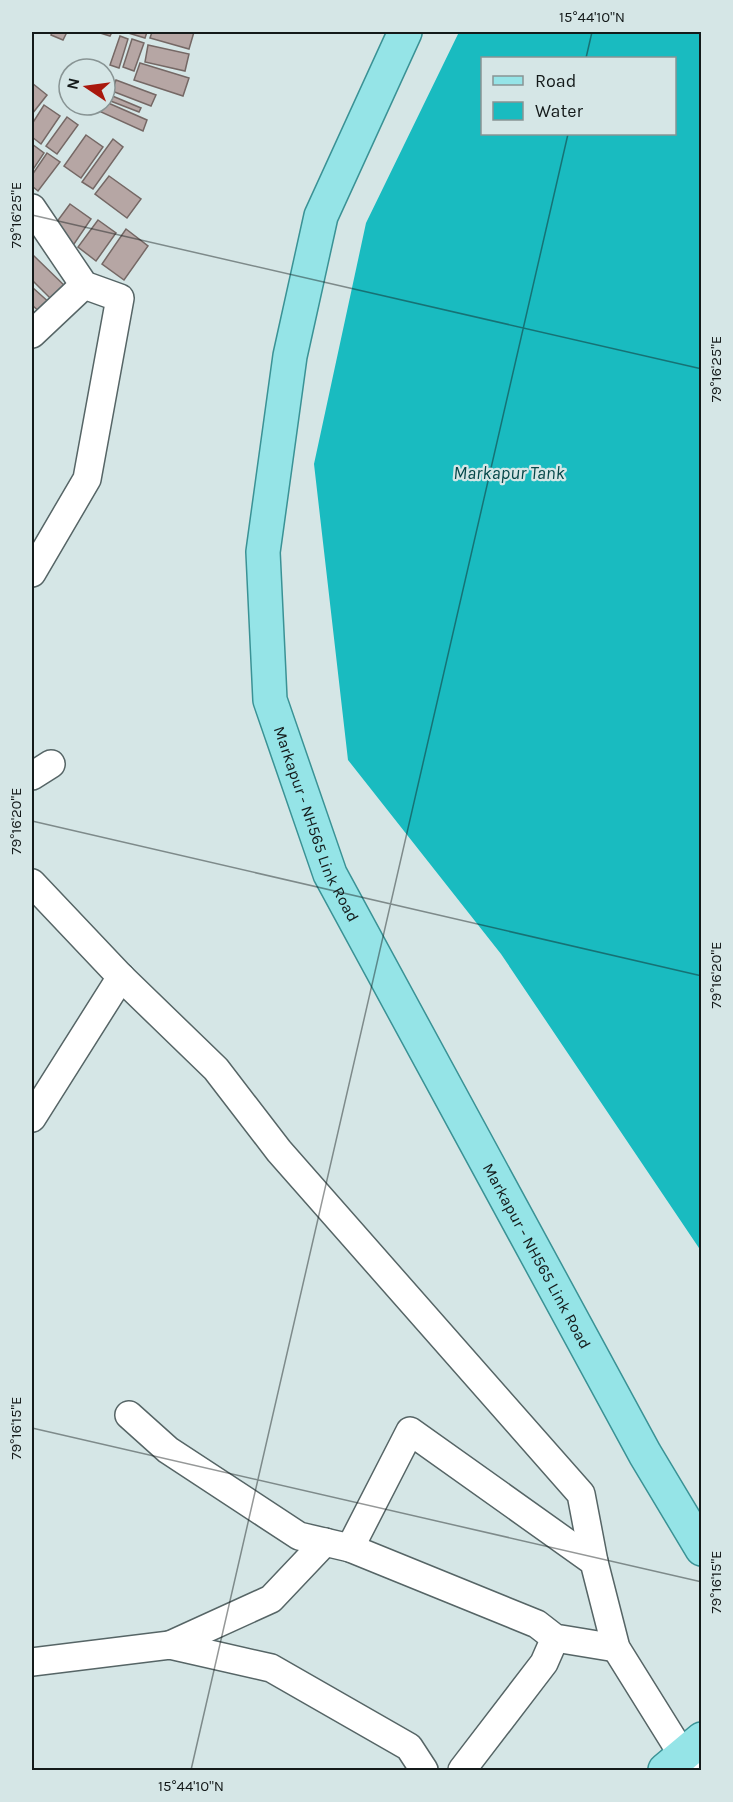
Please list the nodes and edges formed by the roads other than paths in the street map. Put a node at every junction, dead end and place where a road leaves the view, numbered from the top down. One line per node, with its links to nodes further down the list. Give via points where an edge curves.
1 (405, 32): 11 (main road, Markapur - NH565 Link Road, via 321,216 290,356 263,552 270,700 330,874 633,1434)
2 (32, 208): 3 (street)
3 (84, 285): 4 (street); 5 (street, via 120,298 87,479)
4 (32, 334)
5 (32, 573)
6 (32, 883): 7 (street)
7 (121, 977): 8 (street); 12 (street, via 216,1069 279,1151 581,1494)
8 (32, 1118)
9 (129, 1415): 10 (street, via 168,1450 299,1536)
10 (338, 1545): 12 (street, via 410,1431); 13 (street, via 537,1624); 14 (street, via 271,1599)
11 (702, 1549)
12 (594, 1562): 15 (street)
13 (555, 1638): 15 (street); 19 (street, via 544,1663)
14 (170, 1645): 16 (street); 18 (street, via 271,1668 409,1747)
15 (616, 1648): 17 (street)
16 (32, 1662)
17 (685, 1759)
18 (424, 1770)
19 (462, 1770)

